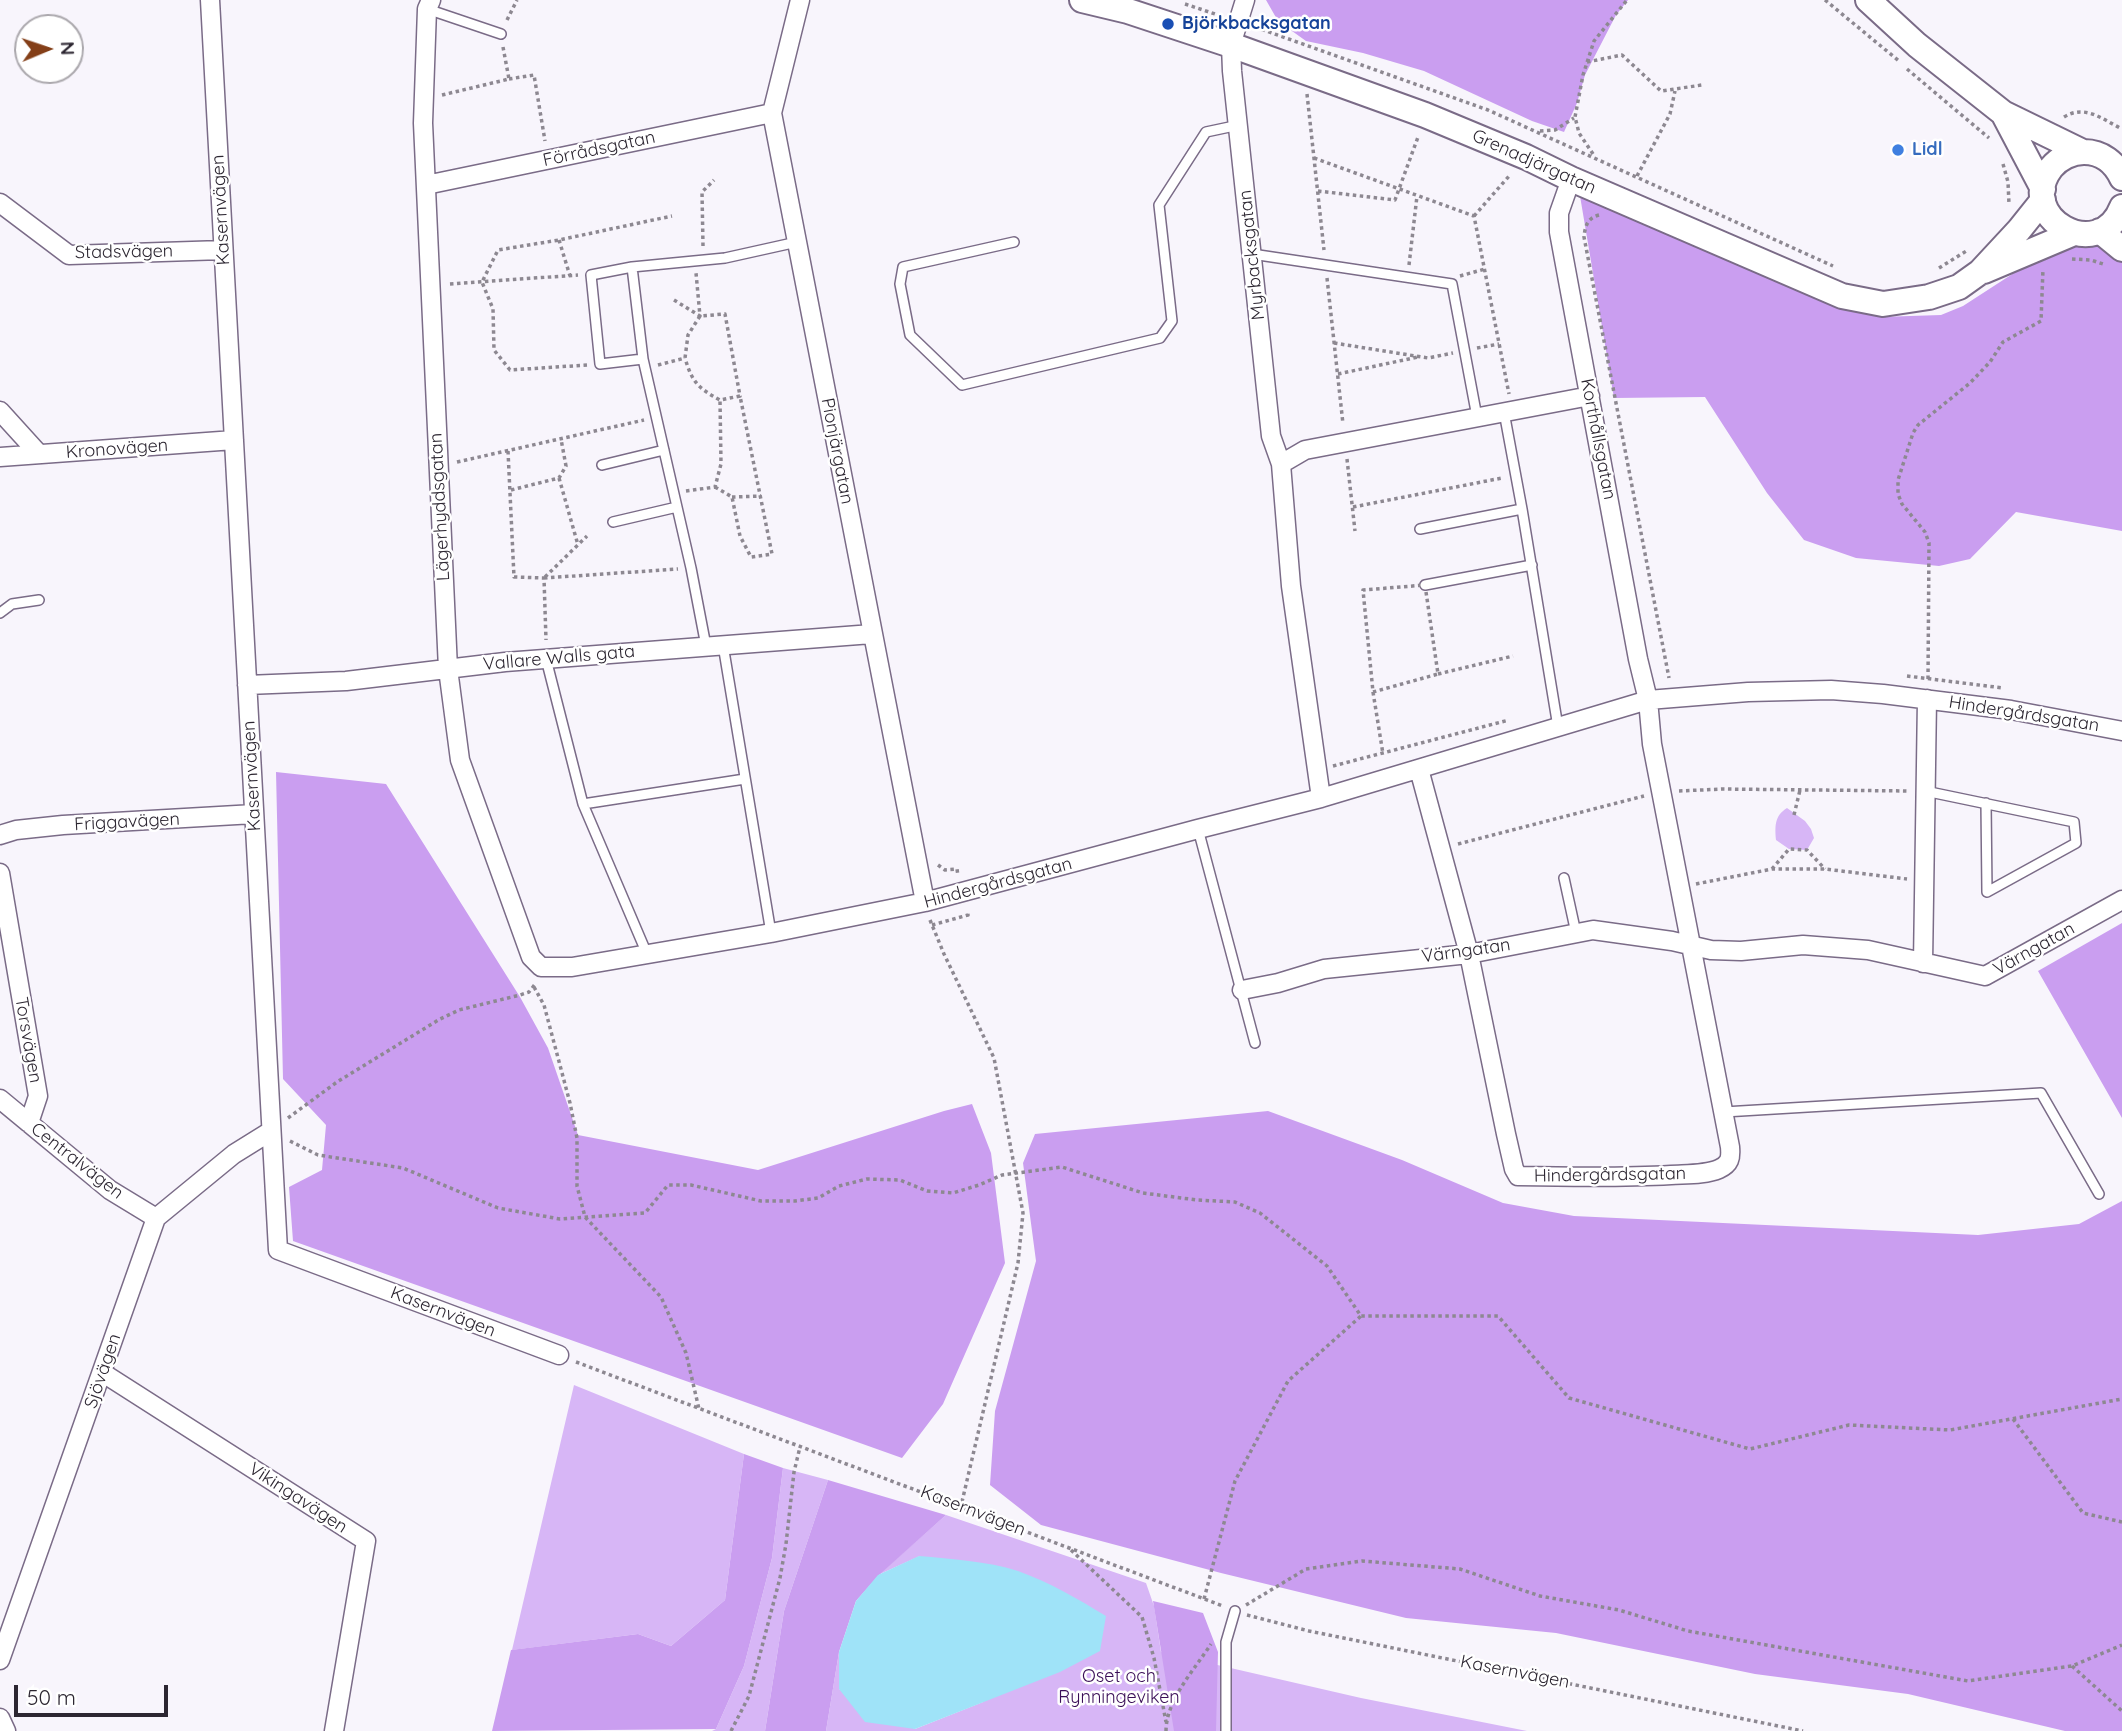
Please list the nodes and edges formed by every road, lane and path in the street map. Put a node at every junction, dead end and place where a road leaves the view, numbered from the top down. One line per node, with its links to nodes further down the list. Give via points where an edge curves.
1 (210, 0): 54 (street, Kasernvägen)
2 (517, 0): 12 (path)
3 (800, 0): 20 (street, Pionjärgatan)
4 (1082, 0): 13 (street, Grenadjärgatan, via 1128,10)
5 (1244, 0): 11 (street)
6 (1627, 0): 14 (path, via 1594,41)
7 (1825, 0): 26 (path)
8 (1868, 0): 21 (street)
9 (1181, 3): 11 (path)
10 (429, 4): 12 (lane); 19 (street, Lägerhyddsgatan)
11 (1238, 21): 13 (street); 25 (path)
12 (501, 34): 16 (path)
13 (1231, 45): 15 (street, Grenadjärgatan); 24 (street, Myrbacksgatan)
14 (1587, 62): 18 (path, via 1622,55 1661,91); 23 (path)
15 (1305, 71): 22 (street, Grenadjärgatan); 32 (path)
16 (509, 79): 19 (path); 31 (path, via 534,75)
17 (1702, 85): 18 (path)
18 (1675, 91): 33 (path, via 1670,114)
19 (424, 100): 37 (street, Lägerhyddsgatan)
20 (772, 113): 31 (street, Förrådsgatan); 51 (street, Pionjärgatan)
21 (2003, 113): 27 (street); 40 (street)
22 (1426, 115): 28 (street, Grenadjärgatan); 38 (path)
23 (1575, 117): 25 (path, via 1555,130); 30 (path)
24 (1239, 125): 52 (lane, via 1206,132 1159,205 1172,321 1160,338 962,384 911,335 900,284 903,267); 55 (street, Myrbacksgatan)
25 (1537, 131): 30 (path)
26 (1991, 140)
27 (2102, 155): 34 (street); 40 (street, Grenadjärgatan, via 2065,156 2057,161 2045,179)
28 (1526, 156): 35 (street, Grenadjärgatan); 47 (path)
29 (1999, 156): 45 (path, via 2009,195)
30 (1595, 157): 33 (path)
31 (548, 159): 37 (street, Förrådsgatan)
32 (1314, 159): 38 (path); 39 (path)
33 (1637, 176): 43 (path); 63 (path)
34 (2122, 178)
35 (1571, 179): 43 (street, Grenadjärgatan); 83 (street, Korthållsgatan, via 1559,213 1559,232)
36 (714, 180): 56 (path, via 702,192)
37 (426, 185): 71 (street, Lägerhyddsgatan)
38 (1399, 189): 39 (path, via 1395,200); 41 (path)
39 (1318, 191): 59 (path)
40 (2043, 194): 49 (street, via 2052,219); 65 (street, Grenadjärgatan, via 2019,230)
41 (1417, 195): 47 (path); 68 (path)
42 (0, 203): 54 (street, Stadsvägen, via 69,256)
43 (1626, 203): 65 (street, Grenadjärgatan, via 1842,296 1883,304 1929,297 1959,287); 131 (path, via 1619,218 1603,214 1590,219 1584,237 1666,673 1673,680)
44 (2122, 207): 48 (street, via 2115,220)
45 (2007, 214)
46 (672, 216): 50 (path)
47 (1474, 216): 62 (path)
48 (2100, 231): 49 (street, Grenadjärgatan); 58 (street)
49 (2074, 233): 65 (street, Grenadjärgatan)
50 (558, 240): 67 (path); 69 (path, via 498,250)
51 (797, 242): 56 (lane); 120 (street, Pionjärgatan)
52 (1014, 242)
53 (1970, 248): 64 (path)
54 (223, 250): 90 (street, Kasernvägen)
55 (1252, 254): 59 (lane); 96 (street, Myrbacksgatan, via 1271,436)
56 (699, 260): 61 (lane); 73 (path)
57 (2067, 260): 58 (path)
58 (2118, 260)
59 (1328, 264): 68 (lane); 74 (path)
60 (2043, 264): 127 (path, via 2040,321 2003,342 1970,383 1918,425 1898,480 1902,504 1929,543)
61 (632, 267): 66 (lane); 80 (lane)
62 (1485, 269): 70 (path, via 1463,274); 75 (path)
63 (1843, 270)
64 (1931, 271)
65 (1980, 272)
66 (591, 275): 67 (path); 79 (lane)
67 (570, 276): 69 (path)
68 (1408, 277): 70 (lane)
69 (482, 282): 71 (path); 79 (path, via 493,309 494,349 510,370)
70 (1452, 284): 76 (lane)
71 (430, 285): 98 (street, Lägerhyddsgatan)
72 (674, 300): 73 (path)
73 (700, 316): 78 (path, via 688,335); 82 (path, via 726,314)
74 (1334, 343): 77 (path); 81 (path)
75 (1499, 344): 76 (path); 86 (path)
76 (1465, 351): 77 (path); 88 (lane)
77 (1420, 357): 81 (path)
78 (685, 358): 80 (path); 84 (path, via 700,389)
79 (600, 364): 80 (lane)
80 (644, 364): 87 (lane)
81 (1338, 374): 91 (path)
82 (740, 396): 84 (path); 105 (path)
83 (1590, 396): 86 (street); 131 (street, Korthållsgatan)
84 (720, 400): 101 (path, via 721,464)
85 (0, 411): 94 (street)
86 (1508, 412): 88 (street); 99 (lane)
87 (656, 417): 89 (path); 92 (lane)
88 (1477, 417): 91 (street)
89 (561, 439): 93 (path); 100 (path, via 566,466)
90 (234, 440): 94 (street, Kronovägen); 128 (street, Kasernvägen)
91 (1345, 442): 96 (street, via 1305,450); 107 (path)
92 (664, 450): 97 (lane); 103 (lane)
93 (509, 451): 98 (path); 102 (path)
94 (39, 454): 95 (street, Kronovägen)
95 (0, 457)
96 (1281, 464): 138 (street, Myrbacksgatan, via 1291,586)
97 (603, 465)
98 (439, 466): 124 (street, Lägerhyddsgatan)
99 (1516, 475): 107 (path); 108 (lane)
100 (559, 478): 102 (path); 113 (path)
101 (715, 487): 103 (path); 104 (path)
102 (511, 490): 116 (path, via 514,577)
103 (674, 492): 106 (lane)
104 (732, 496): 105 (path); 105 (path, via 740,536 751,557 772,554)
105 (761, 496)
106 (677, 507): 109 (lane); 115 (lane)
107 (1353, 507): 111 (path)
108 (1522, 509): 110 (lane); 114 (lane)
109 (613, 522)
110 (1420, 529)
111 (1355, 531)
112 (587, 536): 113 (path)
113 (578, 545): 116 (path)
114 (1532, 565): 117 (lane); 134 (lane)
115 (691, 568): 116 (path); 121 (lane)
116 (544, 578): 123 (path)
117 (1425, 586): 125 (path); 130 (path, via 1363,590)
118 (39, 600): 119 (lane, via 12,604)
119 (0, 613)
120 (872, 634): 121 (street, Vallare Walls gata); 156 (street, Pionjärgatan)
121 (715, 645): 123 (street, Vallare Walls gata); 139 (lane)
122 (1513, 656): 125 (path)
123 (546, 659): 124 (street, Vallare Walls gata); 144 (lane)
124 (448, 668): 128 (street, Vallare Walls gata, via 346,681); 163 (street, Lägerhyddsgatan, via 460,760 531,957)
125 (1438, 674): 130 (path)
126 (1904, 676): 127 (path)
127 (1928, 677): 129 (path); 132 (path)
128 (247, 685): 145 (street, Kasernvägen)
129 (2012, 690)
130 (1373, 692): 136 (path)
131 (1646, 693): 132 (street, Hindergårdsgatan, via 1831,690); 134 (street, Hindergårdsgatan); 154 (street)
132 (1927, 699): 135 (street, Hindergårdsgatan); 141 (street, Hindergårdsgatan)
133 (1515, 718): 136 (path)
134 (1558, 727): 137 (street, Hindergårdsgatan)
135 (2122, 731)
136 (1383, 754): 138 (path)
137 (1419, 769): 142 (street, Hindergårdsgatan); 161 (street, Hindergårdsgatan)
138 (1317, 770): 142 (street, Myrbacksgatan)
139 (745, 779): 144 (lane); 157 (lane)
140 (1800, 790): 146 (path)
141 (1925, 791): 143 (lane); 153 (street, Hindergårdsgatan)
142 (1321, 799): 147 (street, Hindergårdsgatan)
143 (1986, 803): 143 (lane, via 2074,822 2076,843 1987,891)
144 (583, 804): 160 (lane)
145 (254, 814): 148 (street, Friggavägen, via 62,825); 170 (street, Kasernvägen)
146 (1794, 815)
147 (1198, 829): 156 (street, Hindergårdsgatan); 165 (lane)
148 (0, 835)
149 (1772, 869): 150 (path); 150 (path, via 1789,849 1807,850); 154 (path)
150 (1825, 869): 153 (path)
151 (0, 873): 169 (street, Torsvägen, via 38,1096)
152 (1564, 878): 158 (lane)
153 (1924, 881): 162 (street, Hindergårdsgatan)
154 (1680, 887): 159 (street)
155 (2122, 900): 162 (street, Värngatan, via 1985,976)
156 (925, 902): 157 (street, Hindergårdsgatan); 171 (path, via 944,954 994,1058)
157 (771, 933): 160 (street, Hindergårdsgatan)
158 (1576, 933): 159 (street, Värngatan, via 1593,930); 161 (street, Värngatan)
159 (1692, 945): 162 (street, Värngatan, via 1741,951 1803,945 1868,950); 168 (street, Hindergårdsgatan)
160 (648, 954): 163 (street, Hindergårdsgatan, via 572,967)
161 (1469, 954): 165 (street, Värngatan, via 1324,968); 168 (street, Hindergårdsgatan, via 1518,1176 1618,1178 1712,1171 1731,1157)
162 (1923, 963)
163 (541, 967): 164 (path)
164 (534, 987): 170 (path, via 440,1019 337,1082); 173 (path, via 544,1005 578,1138 577,1186)
165 (1242, 989): 166 (lane)
166 (1255, 1042)
167 (0, 1099): 169 (street, Centralvägen)
168 (1724, 1112): 172 (lane, via 2041,1093)
169 (29, 1123): 174 (street, Centralvägen, via 110,1190)
170 (271, 1131): 173 (path, via 318,1155 402,1168 498,1208 560,1219); 174 (street, via 233,1154); 176 (street, Kasernvägen, via 278,1250)
171 (1015, 1172): 173 (path, via 953,1193 927,1191 900,1180 867,1179 839,1185 818,1198 795,1201 761,1201 691,1185 667,1185 645,1213); 175 (path, via 1062,1167 1143,1193 1235,1202 1260,1213 1327,1266); 182 (path, via 1023,1213 1018,1263)
172 (2099, 1194)
173 (585, 1217): 179 (path, via 662,1297 686,1353)
174 (156, 1218): 177 (street, Sjövägen)
175 (1361, 1316): 180 (path, via 1498,1316 1569,1398 1750,1449 1849,1425 1950,1430); 185 (path, via 1288,1381 1235,1481)
176 (559, 1355): 179 (path, Kasernvägen)
177 (103, 1373): 188 (street, Sjövägen); 194 (street, Vikingavägen, via 366,1541)
178 (2122, 1399): 180 (path)
179 (699, 1409): 181 (path, Kasernvägen)
180 (2012, 1419): 183 (path, via 2083,1513)
181 (800, 1447): 182 (path, Kasernvägen); 195 (path, via 780,1578 749,1696)
182 (961, 1506): 184 (path, Kasernvägen)
183 (2122, 1522)
184 (1069, 1548): 185 (path, Kasernvägen); 192 (path, via 1142,1617)
185 (1204, 1599): 186 (path, Kasernvägen)
186 (1235, 1611): 189 (path, via 1306,1569 1362,1561 1460,1569 1540,1596 1619,1610 1688,1631 1968,1681); 192 (path, via 1175,1699); 197 (lane, via 1226,1642); 198 (path, Kasernvägen, via 1308,1631)
187 (2122, 1645): 189 (path)
188 (0, 1660)
189 (2072, 1666): 190 (path)
190 (2122, 1711)
191 (0, 1718): 193 (street)
192 (1166, 1724): 196 (path)
193 (6, 1731)
194 (334, 1731)
195 (731, 1731)
196 (1166, 1731)
197 (1226, 1731)
198 (1804, 1731)

